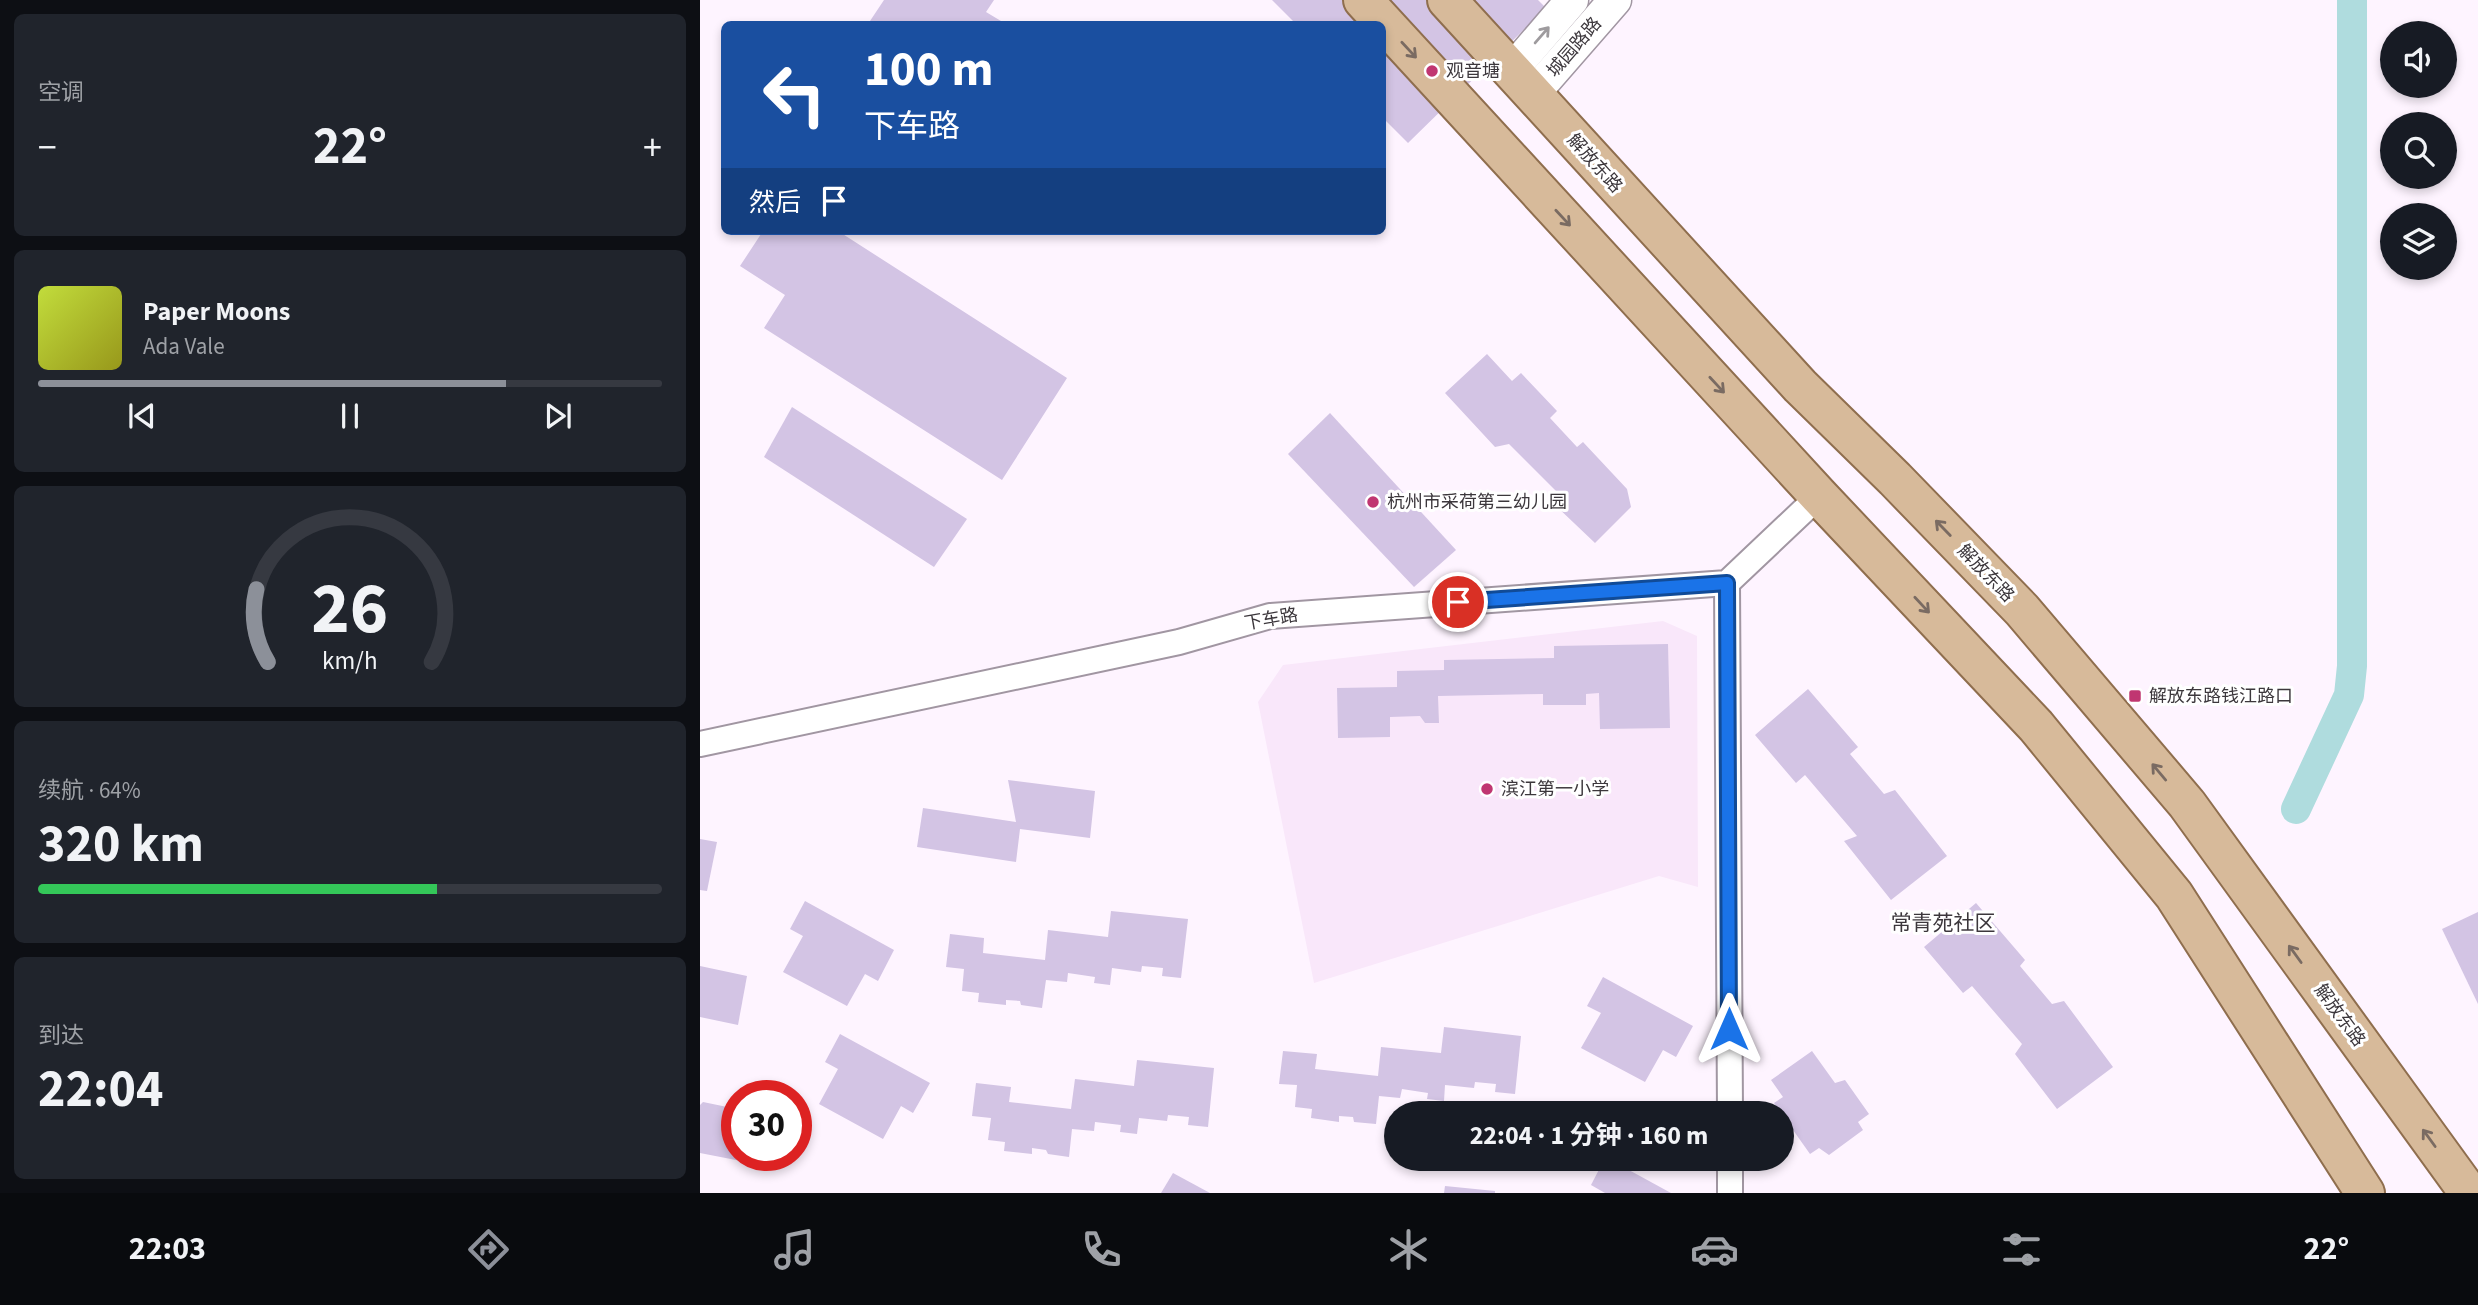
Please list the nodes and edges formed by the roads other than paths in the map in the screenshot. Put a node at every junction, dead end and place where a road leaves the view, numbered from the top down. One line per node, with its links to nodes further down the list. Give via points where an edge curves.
1 (1363, 0): 5 (main road, one-way to 5)
2 (1447, 0): 7 (main road, 解放东路)
3 (1572, 0): 7 (street, one-way to 3)
4 (1615, 0): 7 (street, 城园路路)
5 (1382, 21)
6 (1386, 25): 8 (main road, one-way to 8)
7 (1523, 81): 15 (main road, 解放东路, one-way to 7, via 2187,804 2022,610 1800,386)
8 (1819, 496): 9 (street); 14 (main road, one-way to 14, via 2036,726 2174,895)
9 (1727, 583): 10 (street, 下车路, via 1270,616 1179,642); 11 (street)
10 (700, 744)
11 (1730, 1101)
12 (1730, 1171): 13 (street)
13 (1730, 1193)
14 (2365, 1193)
15 (2469, 1193)

